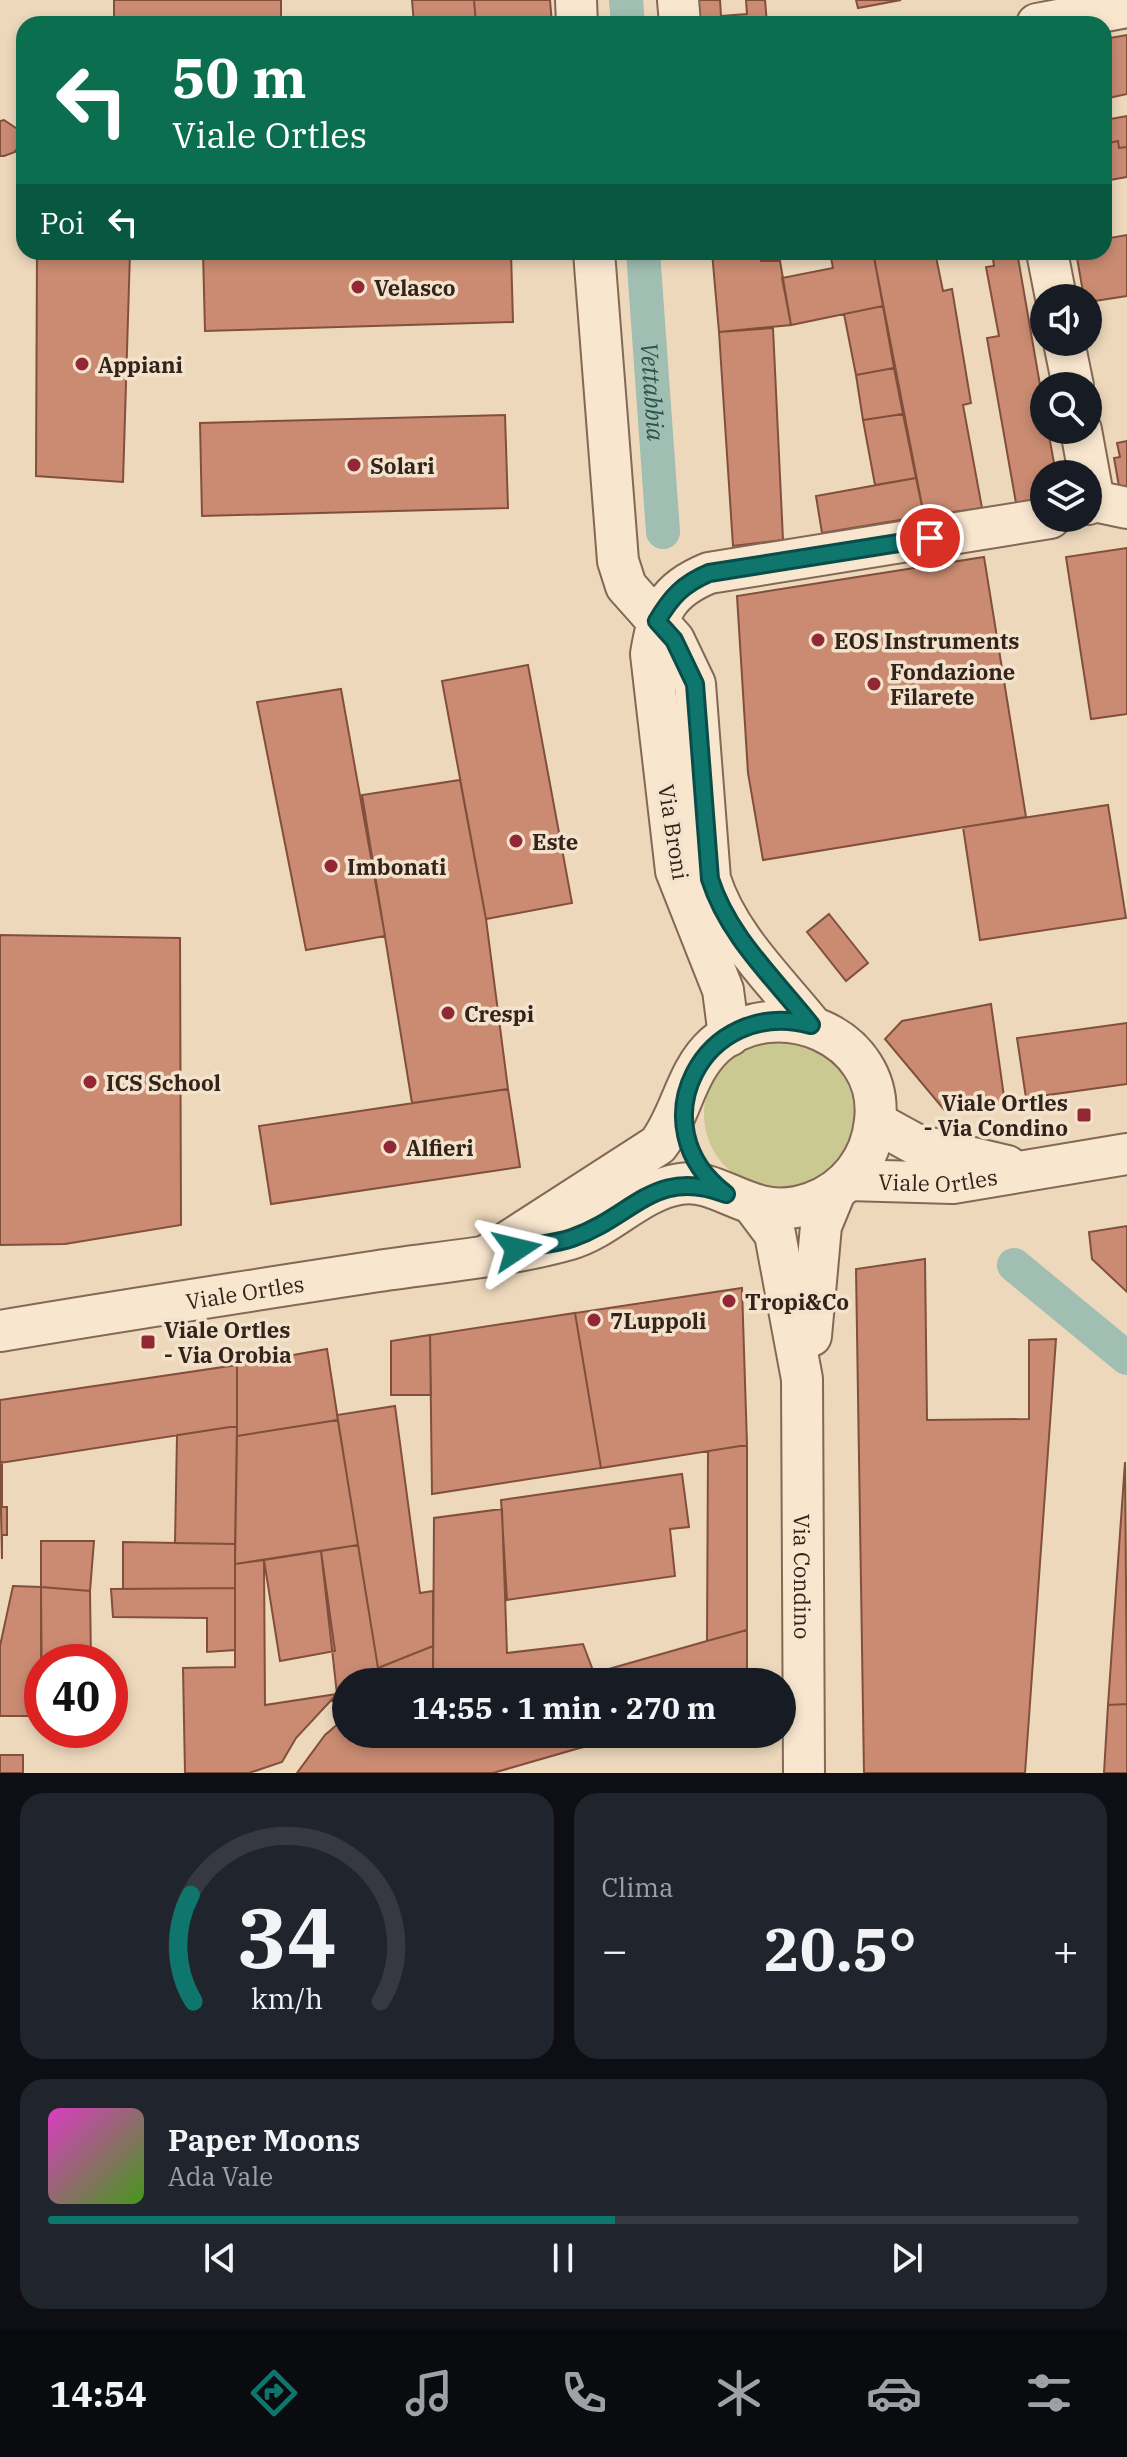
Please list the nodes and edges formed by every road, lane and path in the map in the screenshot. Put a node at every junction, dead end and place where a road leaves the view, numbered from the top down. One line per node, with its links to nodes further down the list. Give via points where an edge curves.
1 (1127, 7): 2 (street)
2 (1079, 16)
3 (595, 260): 9 (street, Via Broni, via 618,561 626,586)
4 (1049, 260): 5 (street)
5 (1053, 284)
6 (1085, 444): 7 (street)
7 (1103, 504)
8 (1030, 521): 9 (street, via 709,573 681,588)
9 (657, 621): 10 (street, Via Broni, via 674,640 695,684 710,879 718,905); 11 (street, Via Broni, via 651,654 676,871 723,990)
10 (811, 1025): 11 (street, Viale Ortles, via 769,1021); 13 (street, Viale Ortles, via 844,1044 862,1065 872,1087)
11 (729, 1036): 12 (street, Viale Ortles, via 694,1070)
12 (684, 1101): 17 (street, Viale Ortles, via 695,1161 713,1185); 18 (street, Viale Ortles, via 658,1145)
13 (875, 1122): 15 (street, Viale Ortles, via 917,1145); 16 (street, Viale Ortles, via 869,1150)
14 (1127, 1154): 15 (street, Viale Ortles)
15 (1028, 1169): 16 (street, Viale Ortles, via 953,1183)
16 (842, 1186): 17 (street, Viale Ortles, via 796,1207); 20 (street, Via Condino, via 821,1226)
17 (740, 1200): 18 (street, Viale Ortles, via 702,1185 681,1184 572,1238); 20 (street, Via Condino, via 775,1234)
18 (489, 1254): 19 (street, Viale Ortles)
19 (0, 1331)
20 (802, 1379): 21 (street, Via Condino)
21 (804, 1773)

